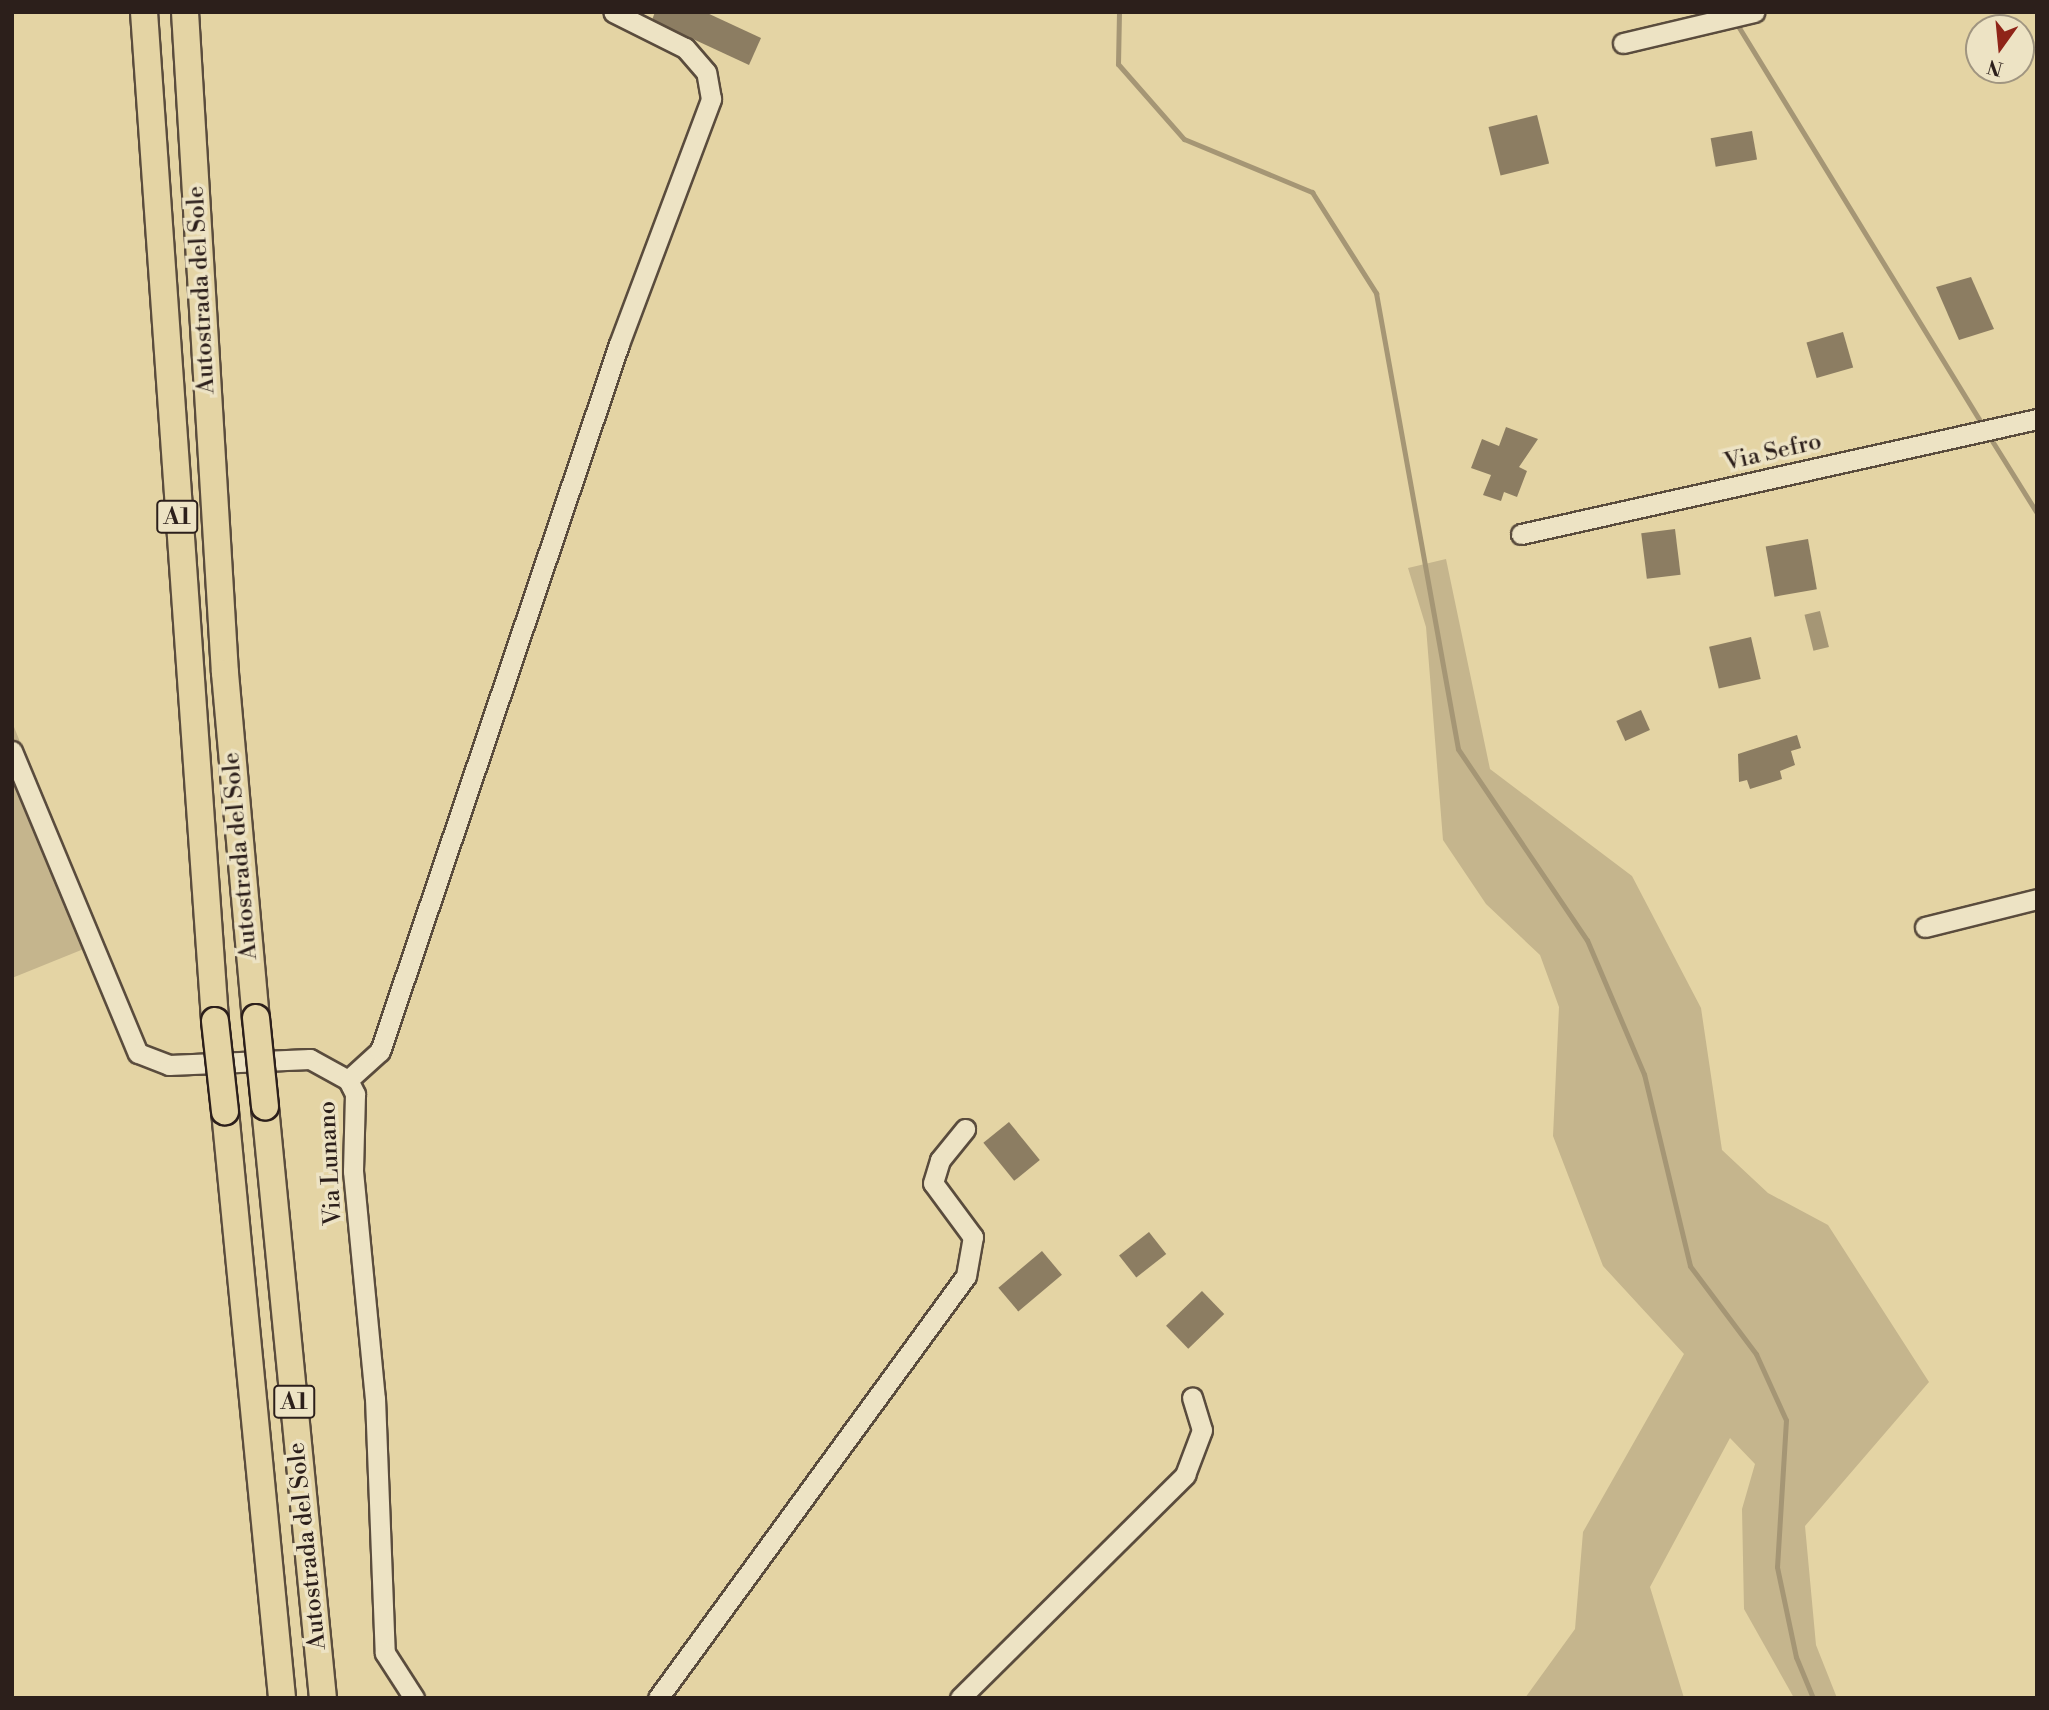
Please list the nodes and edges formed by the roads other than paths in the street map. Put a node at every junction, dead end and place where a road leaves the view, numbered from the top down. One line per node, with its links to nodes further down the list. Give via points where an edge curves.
1 (144, 12): 14 (highway, Autostrada del Sole / A1, bridge, via 215,1021)
2 (186, 12): 15 (highway, Autostrada del Sole / A1, bridge, via 225,673)
3 (613, 12): 11 (street, via 685,48 706,72 711,99 619,344 380,1051)
4 (1754, 12): 5 (street)
5 (1623, 43)
6 (2037, 419): 7 (street, Via Sefro)
7 (1521, 534)
8 (12, 751): 11 (street, Via Lunano, via 138,1053 169,1065 291,1056 329,1067)
9 (2037, 900): 10 (street)
10 (1925, 928)
11 (348, 1080): 16 (street, Via Lunano, via 355,1094 353,1171 374,1398 385,1654)
12 (965, 1129): 17 (street, via 940,1160 933,1183 974,1237 966,1276)
13 (1192, 1397): 18 (street, via 1202,1430 1185,1475)
14 (282, 1698)
15 (323, 1698)
16 (414, 1698)
17 (658, 1698)
18 (960, 1698)

